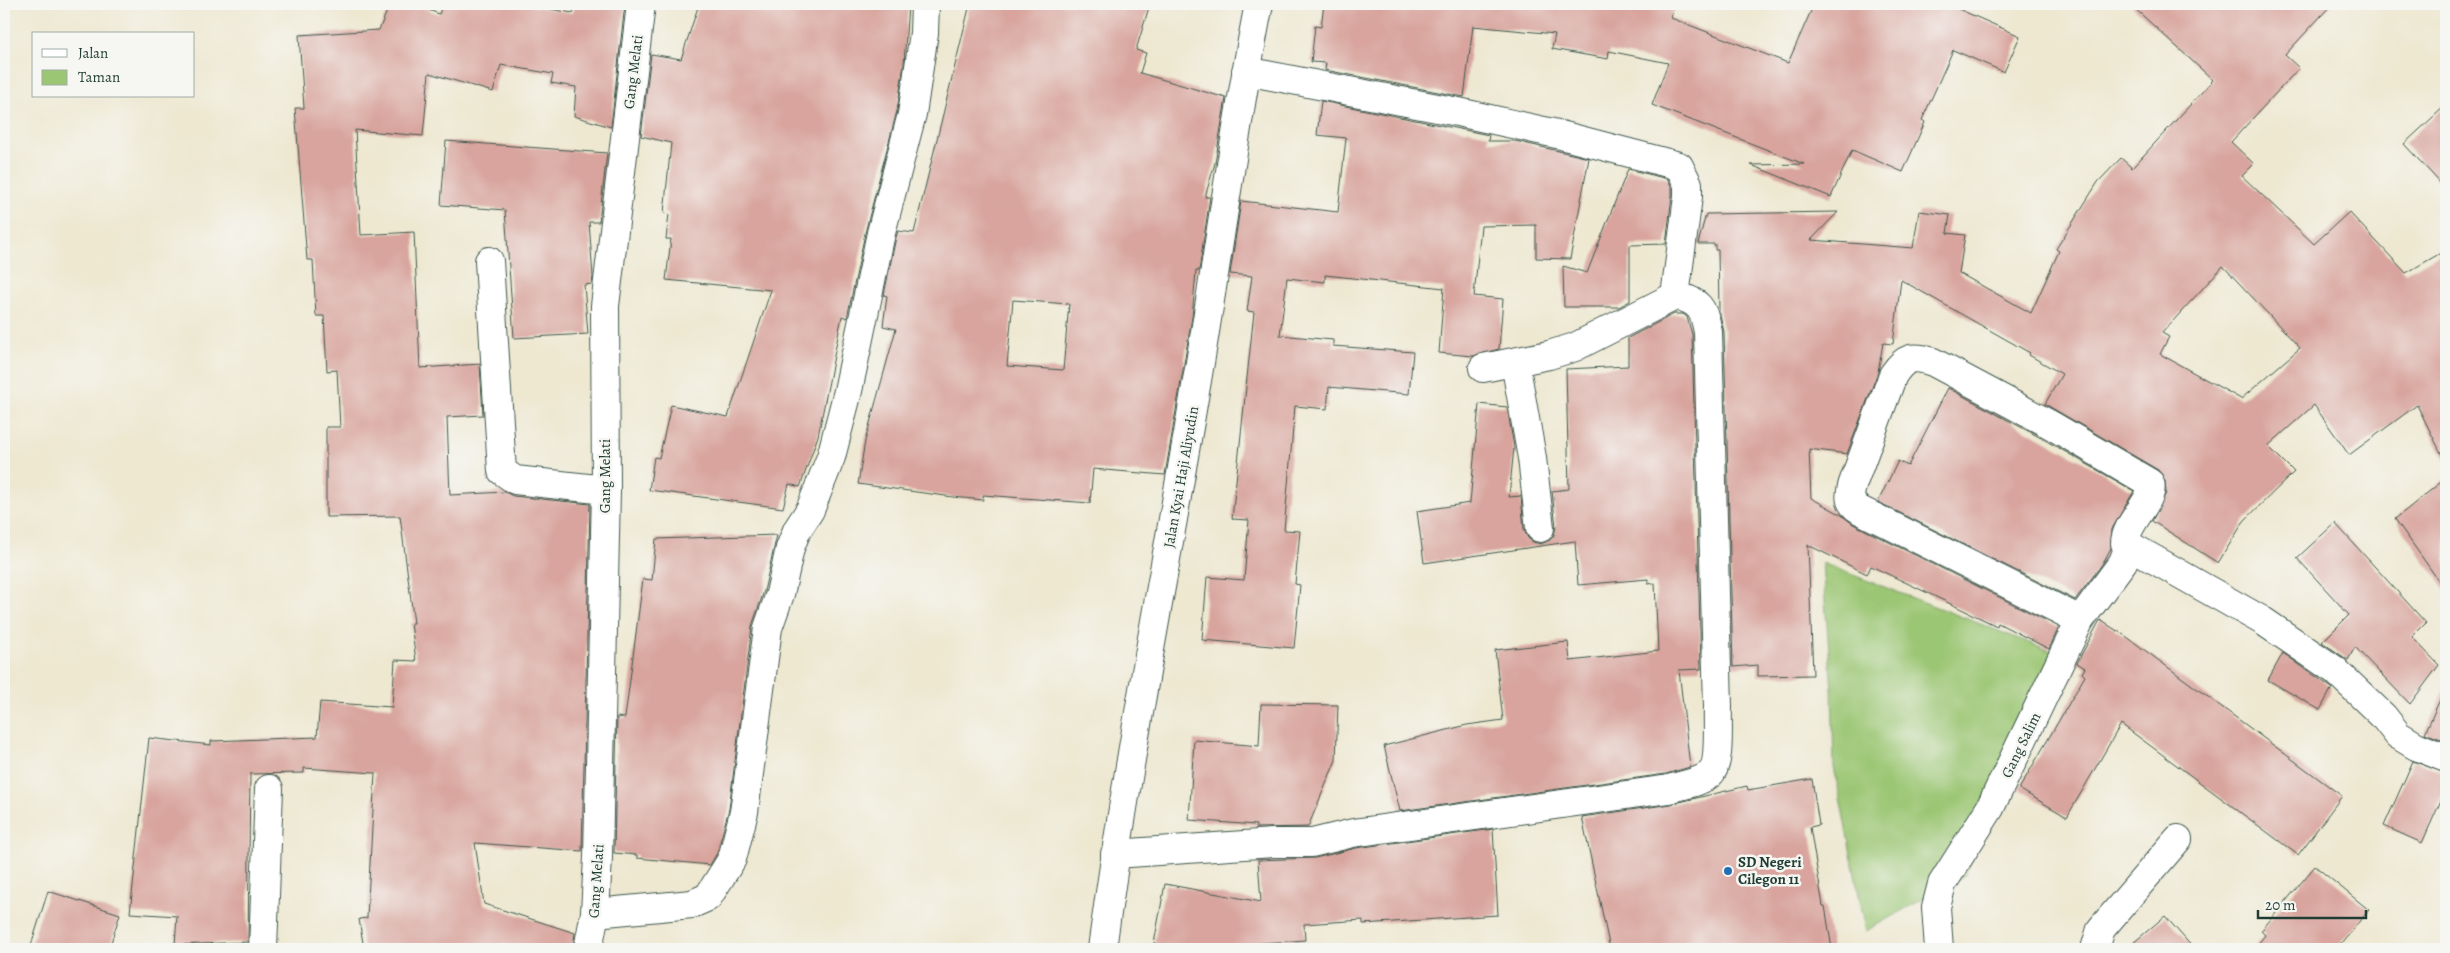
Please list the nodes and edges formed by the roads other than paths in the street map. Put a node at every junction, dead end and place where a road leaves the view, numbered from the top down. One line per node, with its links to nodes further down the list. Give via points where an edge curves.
1 (641, 4): 9 (street, Gang Melati, via 605,306)
2 (925, 4): 17 (street, via 912,114 881,233 848,391 831,457 810,510 790,548 780,594 768,628 744,812 732,859 708,897 692,904)
3 (1259, 4): 4 (street, Jalan Kyai Haji Aliyudin)
4 (1246, 71): 6 (street, via 1476,116 1679,166 1688,184 1688,196); 16 (street, Jalan Kyai Haji Aliyudin, via 1196,386)
5 (489, 261): 9 (street, via 502,471 515,480)
6 (1675, 296): 7 (street, via 1575,346); 16 (street, via 1689,298 1699,306 1706,316 1708,332 1718,707 1716,758 1711,773 1669,789 1353,833 1312,843)
7 (1515, 362): 8 (street); 10 (street, via 1532,458)
8 (1483, 368)
9 (606, 490): 17 (street, Gang Melati)
10 (1540, 528)
11 (2129, 546): 12 (street, Gang Salim, via 2123,562); 12 (street, Gang Salim, via 2125,543 2125,536 2150,494 2150,483 1933,362 1920,358 1900,364 1853,483 1850,502 1860,510); 13 (street, via 2263,621 2335,670 2398,735)
12 (2080, 620): 21 (street, Gang Salim, via 1990,808 1942,884 1936,907)
13 (2446, 758)
14 (270, 789): 18 (street)
15 (2178, 839): 22 (street, via 2101,929)
16 (1115, 854): 20 (street, Jalan Kyai Haji Aliyudin)
17 (595, 913): 19 (street, Gang Melati)
18 (263, 949)
19 (588, 949)
20 (1102, 949)
21 (1939, 949)
22 (2095, 949)

